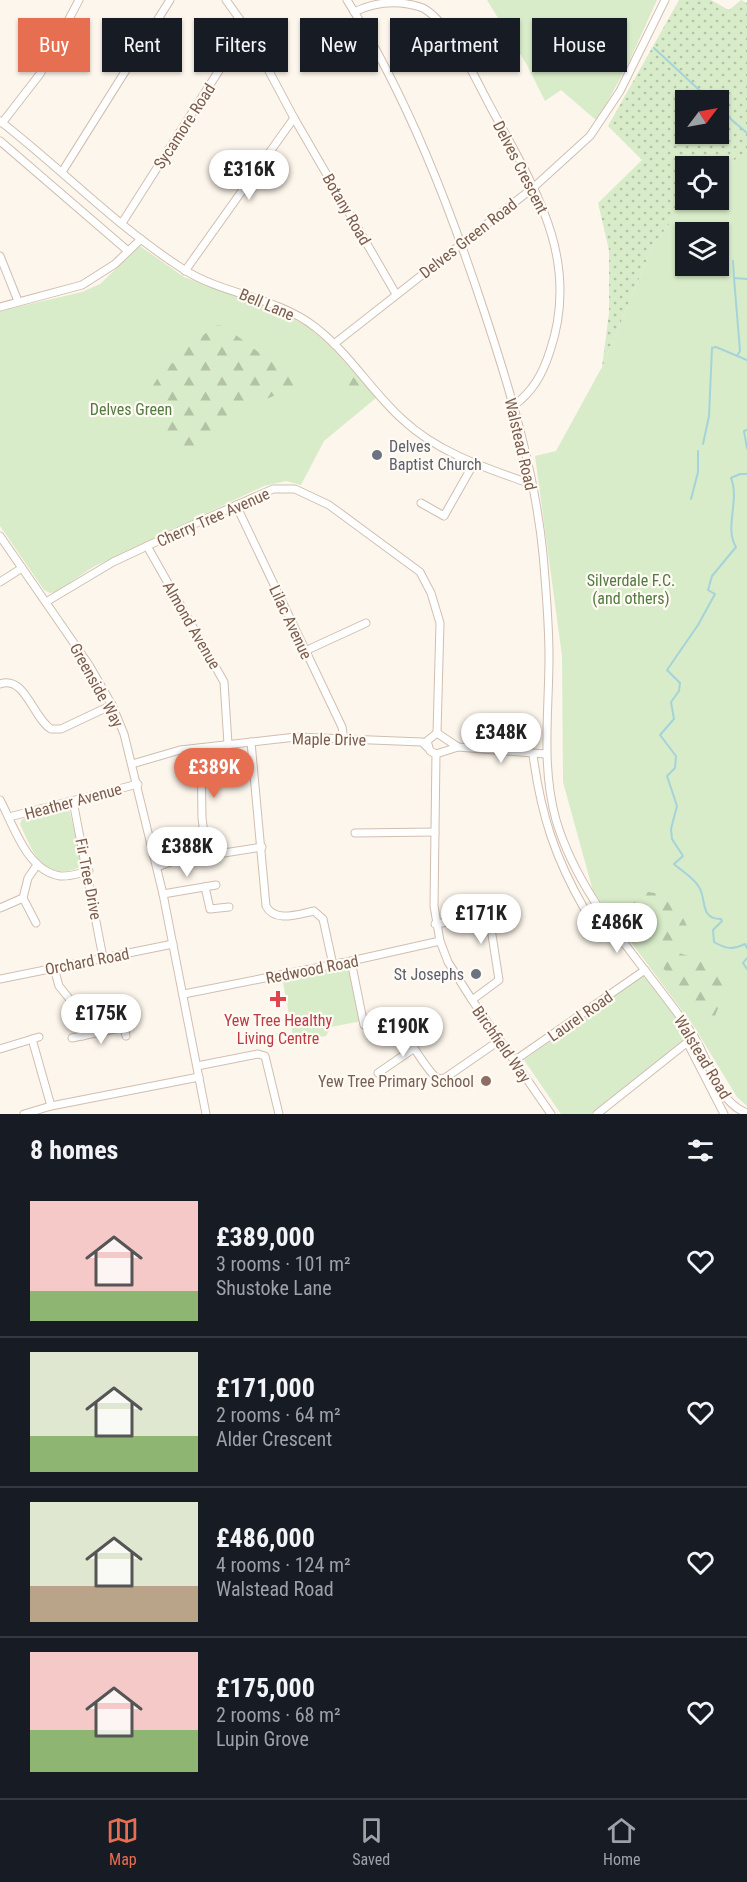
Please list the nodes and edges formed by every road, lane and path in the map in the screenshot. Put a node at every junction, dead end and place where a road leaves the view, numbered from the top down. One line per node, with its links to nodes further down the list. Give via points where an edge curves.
1 (79, 0): 11 (street, via 40,74)
2 (170, 0): 13 (street)
3 (226, 0): 7 (street, Botany Road)
4 (347, 0): 6 (street, Walstead Road)
5 (665, 0): 14 (street, Delves Green Road, via 642,51 603,119 566,160)
6 (354, 12): 14 (street, Delves Crescent, via 382,1 406,1 435,15 475,78); 17 (street, Walstead Road, via 399,94)
7 (239, 18)
8 (218, 72): 15 (street, Sycamore Road)
9 (269, 72): 10 (street, Botany Road)
10 (294, 118): 20 (street); 21 (street, Botany Road)
11 (1, 122): 13 (street, Bell Lane)
12 (0, 141): 18 (street)
13 (62, 172): 15 (street, Bell Lane)
14 (534, 187): 17 (street, Delves Green Road); 25 (street, Delves Crescent, via 554,237 561,292 546,363 530,394)
15 (122, 223): 16 (street, Bell Lane)
16 (141, 239): 18 (street); 20 (street, Bell Lane)
17 (462, 243): 21 (street, Delves Green Road); 25 (street, Walstead Road)
18 (128, 251): 22 (street, via 101,275 82,285)
19 (0, 256): 22 (street)
20 (184, 271): 24 (street, Bell Lane, via 288,310 315,326)
21 (396, 294): 24 (street, Delves Green Road)
22 (18, 302): 23 (street)
23 (0, 307)
24 (334, 344): 26 (street, Bell Lane, via 402,419 440,447)
25 (513, 406): 27 (street, Walstead Road)
26 (474, 464): 27 (street, Bell Lane); 28 (street, via 444,516)
27 (531, 484): 49 (street, Walstead Road, via 543,550 547,605)
28 (421, 503)
29 (236, 505): 31 (street, Cherry Tree Avenue); 36 (street, Lilac Avenue); 39 (street, Cherry Tree Avenue, via 273,489 295,489 329,505 420,572 440,623)
30 (0, 536): 32 (street, Greenside Way)
31 (147, 546): 34 (street, Cherry Tree Avenue); 43 (street, Almond Avenue, via 224,682)
32 (22, 567): 33 (street); 34 (street, Greenside Way)
33 (0, 582)
34 (46, 602): 38 (street, Greenside Way)
35 (366, 623): 36 (street)
36 (305, 651): 40 (street, Lilac Avenue, via 342,727)
37 (0, 684): 38 (street, via 7,681 17,685 51,729 61,729)
38 (112, 705): 51 (street, Greenside Way)
39 (437, 733): 41 (street); 44 (street)
40 (344, 739): 42 (street, Maple Drive, via 296,737); 44 (street, Maple Drive)
41 (447, 741): 46 (street); 47 (street)
42 (251, 742): 43 (street, Maple Drive); 58 (street)
43 (228, 744): 45 (street, Maple Drive)
44 (424, 745): 48 (street)
45 (201, 747): 51 (street, Maple Drive); 59 (street)
46 (458, 747): 47 (street); 50 (street)
47 (445, 750): 48 (street)
48 (436, 754): 56 (street)
49 (545, 754): 50 (street); 70 (street, Walstead Road, via 558,825)
50 (533, 755): 70 (street, Walstead Road, via 542,811 555,852 585,910)
51 (132, 764): 52 (street, Greenside Way)
52 (138, 784): 54 (street, Heather Avenue); 61 (street, Greenside Way)
53 (0, 800): 55 (street)
54 (73, 801): 55 (street, Heather Avenue); 62 (street, Fir Tree Drive)
55 (9, 817): 60 (street)
56 (435, 832): 57 (street); 72 (street)
57 (355, 833)
58 (262, 847): 59 (street, via 224,853); 77 (street, via 266,906 270,913 319,914)
59 (206, 849): 61 (street)
60 (36, 865): 62 (street, via 60,876); 67 (street)
61 (157, 867): 65 (street, Greenside Way)
62 (89, 871): 75 (street, Fir Tree Drive)
63 (216, 885): 64 (street)
64 (205, 887): 65 (street); 69 (street, via 209,907)
65 (163, 894): 74 (street, Greenside Way)
66 (0, 897): 68 (street)
67 (23, 898): 68 (street); 71 (street)
68 (2, 907)
69 (230, 908)
70 (599, 909): 79 (street, Walstead Road)
71 (36, 923)
72 (435, 924): 73 (street); 82 (street, via 483,917 490,922 499,980)
73 (440, 941): 76 (street, Redwood Road); 82 (street, Birchfield Way)
74 (173, 944): 75 (street, Orchard Road); 81 (street, Greenside Way)
75 (103, 958): 78 (street, Orchard Road)
76 (351, 961): 77 (street, Redwood Road); 92 (street, via 364,1025 378,1033 394,1030)
77 (333, 965): 81 (street, Redwood Road)
78 (54, 968): 80 (street, Orchard Road); 85 (street, via 59,986 76,1007)
79 (645, 970): 87 (street, Walstead Road); 94 (street, Laurel Road)
80 (0, 979)
81 (184, 994): 95 (street, Greenside Way)
82 (472, 1000): 89 (street, Birchfield Way)
83 (122, 1017): 84 (street)
84 (124, 1027): 85 (street); 86 (street)
85 (83, 1035): 88 (street)
86 (126, 1036)
87 (694, 1036): 90 (street); 99 (street, Walstead Road)
88 (72, 1038)
89 (500, 1040): 92 (street, via 438,1079); 94 (street, Birchfield Way)
90 (687, 1042): 101 (street); 107 (street)
91 (0, 1049): 100 (street, via 35,1038)
92 (413, 1049): 96 (street)
93 (382, 1060): 96 (street)
94 (514, 1062): 106 (street, Birchfield Way)
95 (197, 1066): 98 (street, Greenside Way); 105 (street, via 265,1056)
96 (388, 1066): 97 (street)
97 (378, 1072)
98 (199, 1077): 100 (street); 104 (street, Greenside Way)
99 (730, 1103): 101 (street); 102 (street, Walstead Road)
100 (51, 1106): 103 (street)
101 (724, 1112)
102 (747, 1113)
103 (24, 1114)
104 (206, 1114)
105 (279, 1114)
106 (551, 1114)
107 (597, 1114)

